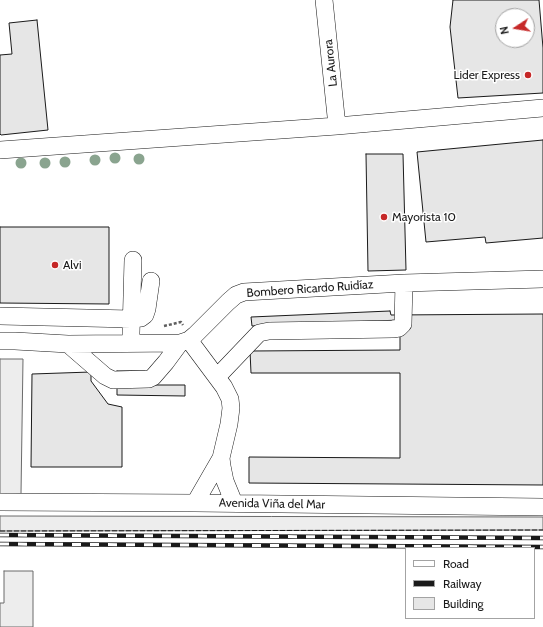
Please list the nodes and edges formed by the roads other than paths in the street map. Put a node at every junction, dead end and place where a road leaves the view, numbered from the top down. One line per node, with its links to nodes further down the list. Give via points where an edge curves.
1 (324, 0): 3 (street, La Aurora)
2 (543, 108): 3 (street)
3 (337, 126): 4 (street)
4 (0, 150)
5 (133, 260): 10 (street)
6 (543, 279): 8 (street, Bombero Ricardo Ruidíaz)
7 (152, 281): 10 (street, via 144,315)
8 (404, 283): 12 (street, Bombero Ricardo Ruidíaz, via 244,292 236,295 195,335); 15 (street, via 402,324 399,328 260,333)
9 (0, 316): 10 (street)
10 (131, 319): 13 (street)
11 (0, 341): 14 (street)
12 (184, 341): 13 (street); 14 (street, Bombero Ricardo Ruidíaz, via 160,369 98,370); 15 (street, via 199,354)
13 (131, 343): 14 (street)
14 (68, 344)
15 (217, 377): 16 (street, via 230,399 231,408)
16 (221, 458): 18 (street); 19 (street, via 225,482)
17 (0, 502): 18 (street, Avenida Viña del Mar)
18 (195, 503): 19 (street, Avenida Viña del Mar)
19 (234, 503): 20 (street, Avenida Viña del Mar)
20 (543, 507)

